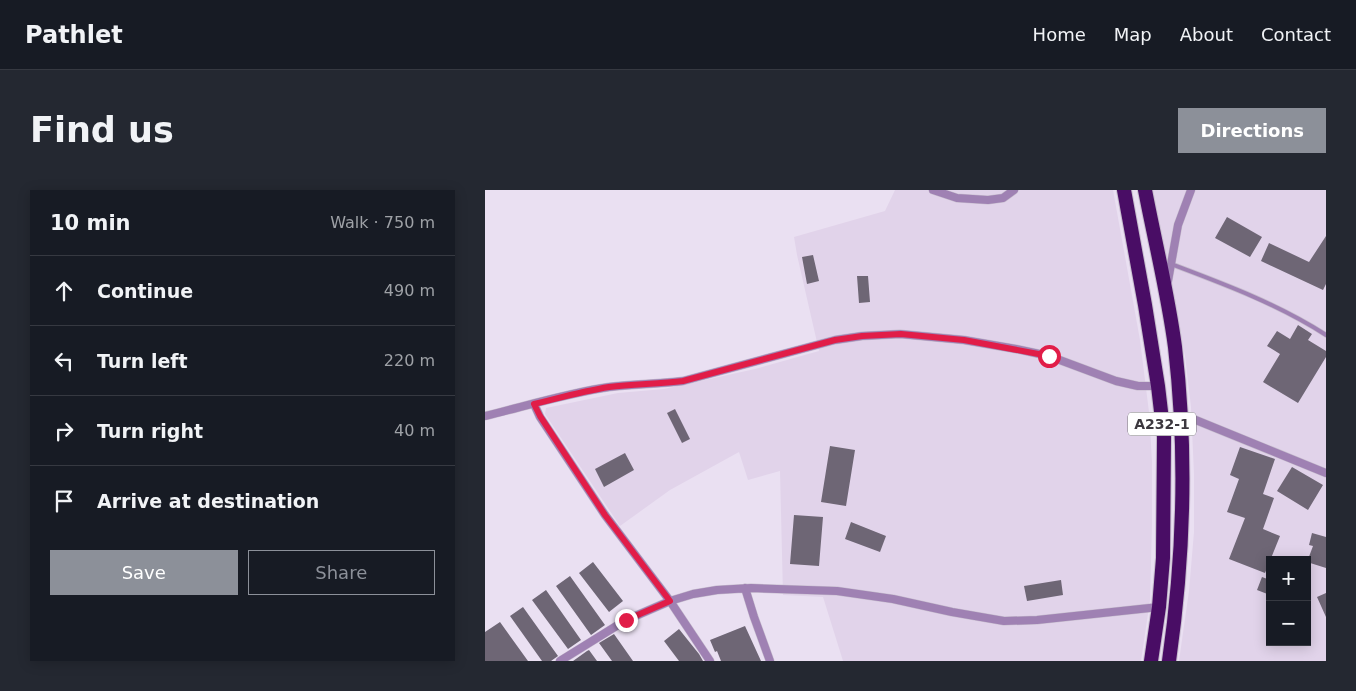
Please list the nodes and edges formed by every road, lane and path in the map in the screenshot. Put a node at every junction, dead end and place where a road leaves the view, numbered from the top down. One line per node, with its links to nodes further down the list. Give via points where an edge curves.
1 (933, 190): 2 (street, via 957,198 988,200 1003,198)
2 (1014, 190)
3 (1124, 190): 9 (highway, A232-1)
4 (1145, 190): 7 (highway, A232-1)
5 (1191, 190): 6 (street, via 1178,224)
6 (1171, 264): 7 (street); 8 (lane, via 1238,290)
7 (1165, 293): 11 (highway, A232-1)
8 (1326, 335)
9 (1158, 386): 10 (street, via 1116,381 1049,356 1016,349 901,334 835,340 683,381 609,387); 16 (highway, A232-1, via 1164,436 1163,558)
10 (534, 404): 12 (street); 15 (street, via 605,515)
11 (1181, 414): 13 (street); 21 (highway, A232-1, via 1179,569)
12 (485, 416)
13 (1326, 473)
14 (745, 588): 15 (street, via 693,594); 16 (street, via 837,591 1004,621); 19 (street)
15 (670, 601): 17 (street, via 626,620); 18 (street)
16 (1159, 607): 20 (highway, A232-1)
17 (560, 661)
18 (710, 661)
19 (770, 661)
20 (1151, 661)
21 (1169, 661)

